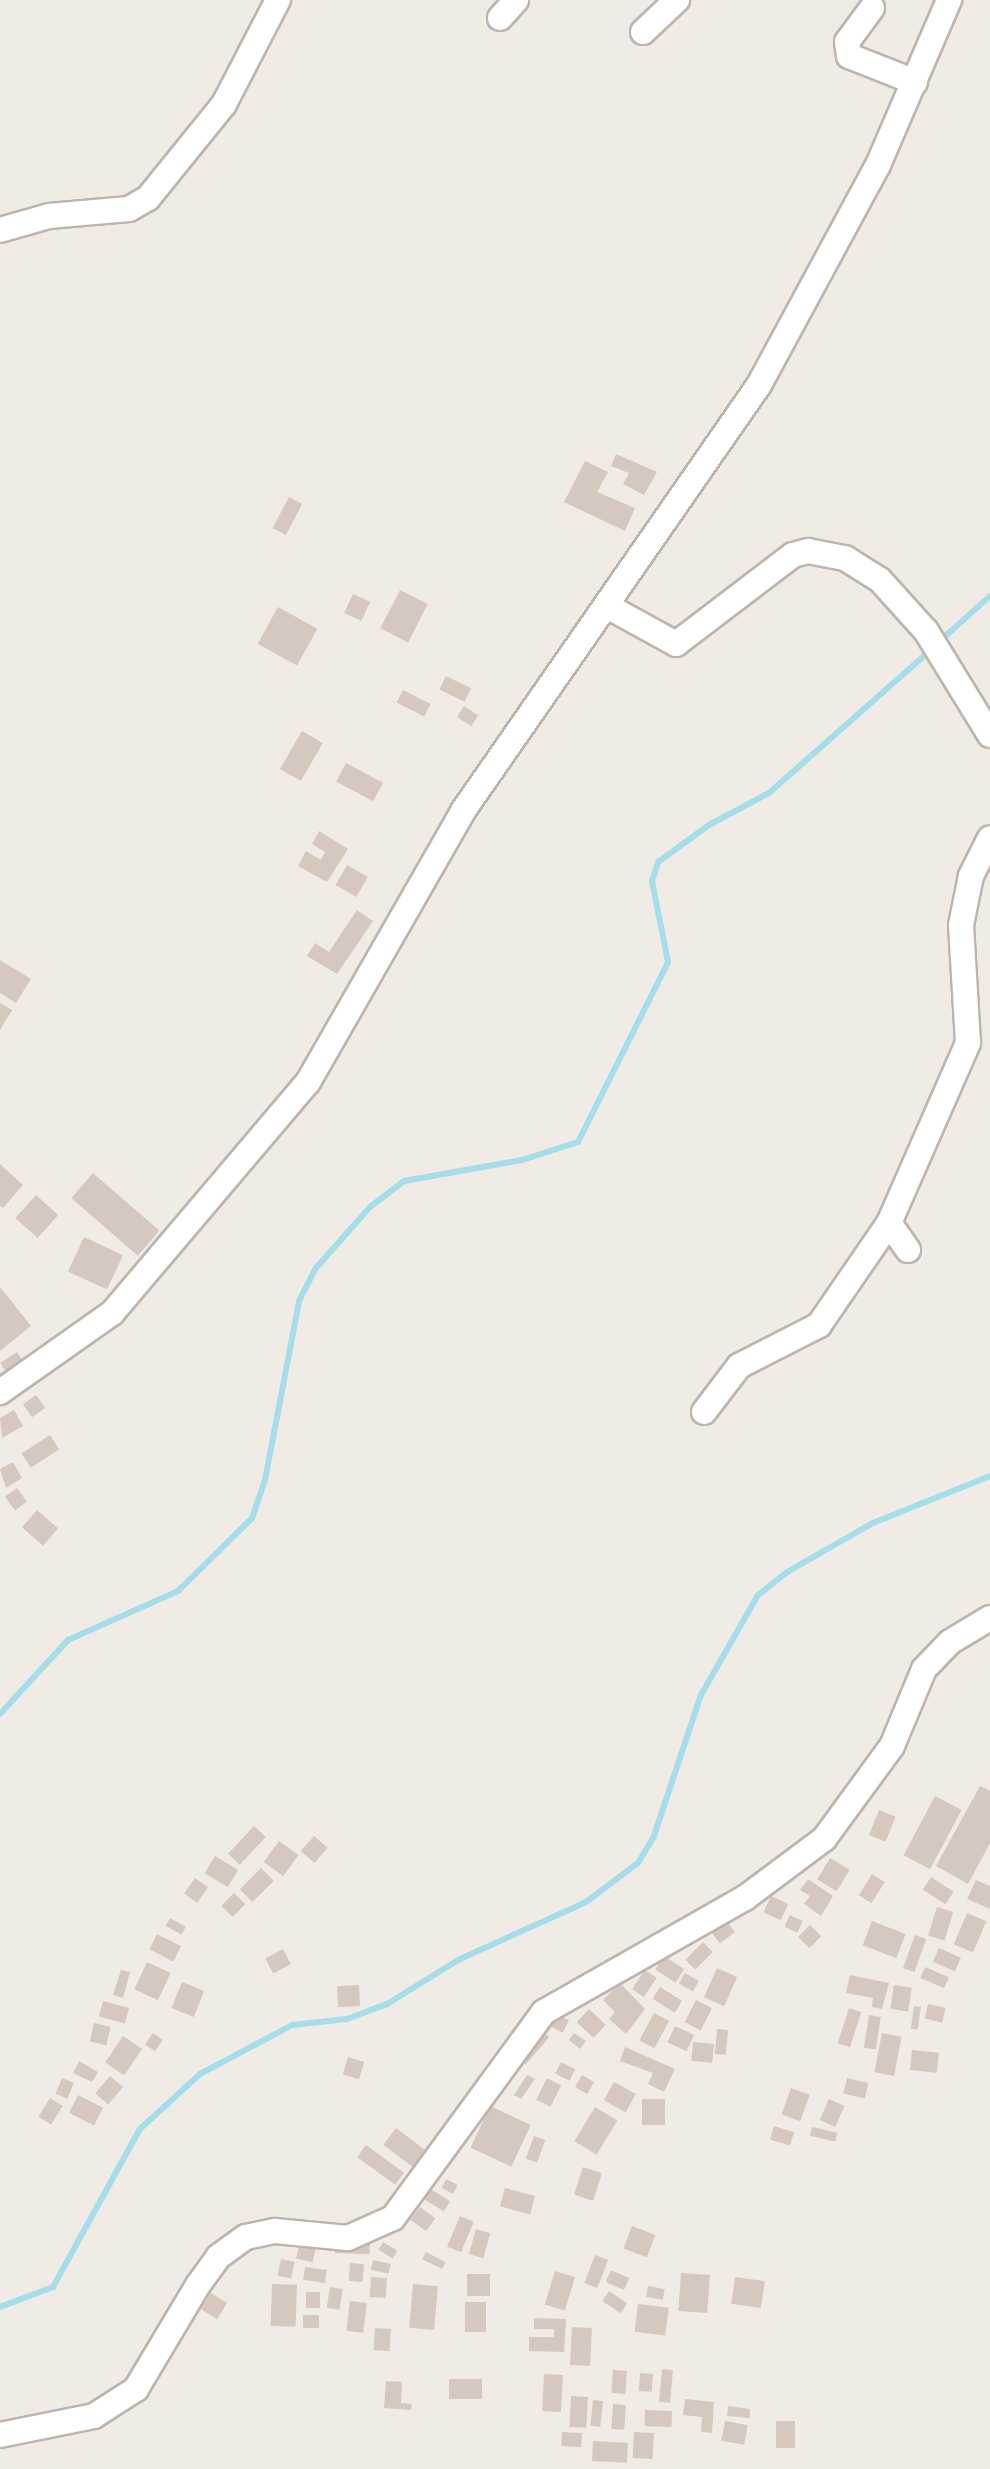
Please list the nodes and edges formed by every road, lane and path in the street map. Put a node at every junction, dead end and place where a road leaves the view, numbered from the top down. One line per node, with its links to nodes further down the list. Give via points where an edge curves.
1 (278, 0): 7 (street, via 224,104 148,198 129,209 49,216)
2 (677, 0): 5 (street)
3 (949, 0): 6 (street)
4 (872, 8): 6 (street, via 847,42 849,56)
5 (643, 32)
6 (915, 82): 8 (street, via 799,316 759,385)
7 (0, 230)
8 (607, 606): 9 (street, via 677,644 759,577 808,551 845,558 880,580 926,631); 13 (street, via 550,680 463,811 334,1041 271,1132 112,1313)
9 (990, 735)
10 (990, 838): 11 (street, via 971,876 961,925 968,1043)
11 (889, 1223): 12 (street); 14 (street, via 819,1325 738,1366)
12 (908, 1250)
13 (0, 1392)
14 (704, 1412)
15 (990, 1618): 16 (street, via 950,1642 924,1669 892,1746 824,1839 745,1898 544,2012 393,2218 348,2238 275,2231 246,2237 218,2257 136,2389 94,2416)
16 (0, 2435)

